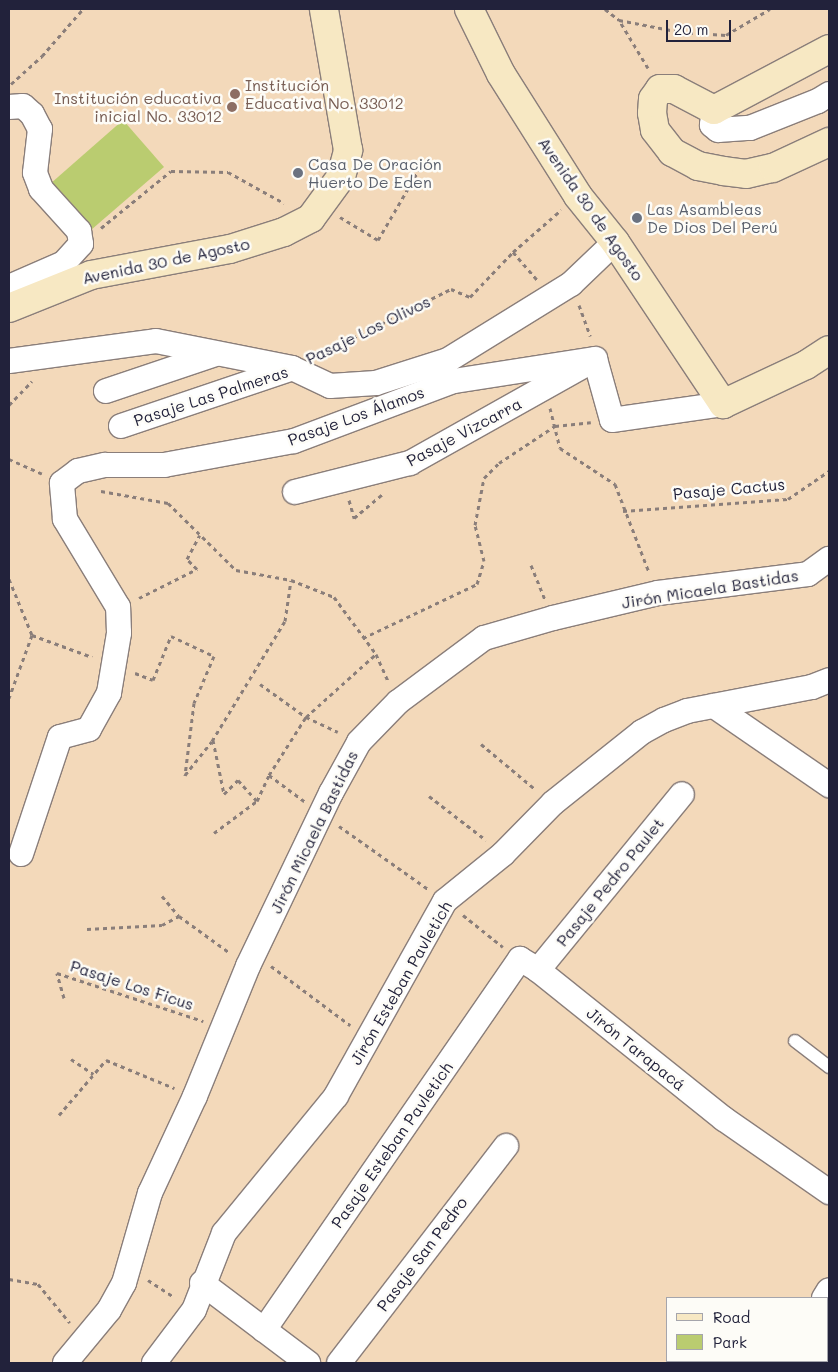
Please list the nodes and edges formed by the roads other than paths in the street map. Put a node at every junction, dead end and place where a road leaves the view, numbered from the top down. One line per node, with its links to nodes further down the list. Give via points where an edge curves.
1 (324, 9): 10 (street, Avenida 30 de Agosto, via 348,150 341,177 311,218 284,232 230,249 90,275)
2 (469, 9): 8 (street, Avenida 30 de Agosto, via 501,74 578,196)
3 (829, 49): 6 (street)
4 (829, 94): 6 (street, via 750,128 718,130 712,125)
5 (9, 107): 9 (street, via 22,106 32,114 40,129 35,173 41,189 79,231 81,244 64,264)
6 (714, 110): 7 (street, via 683,92 660,89 653,100 655,130 672,152 698,166 746,174 773,168)
7 (829, 142)
8 (615, 242): 15 (street, Pasaje Las Palmeras, via 571,284 448,360 376,383 330,386); 17 (street, Avenida 30 de Agosto)
9 (9, 288)
10 (9, 308)
11 (829, 350): 17 (street, via 806,365)
12 (216, 354): 14 (street, Pasaje Los Olivos, via 156,341); 15 (street, Pasaje Los Olivos); 16 (street)
13 (595, 359): 17 (street, via 612,420); 19 (street, Pasaje Vizcarra, via 410,463); 25 (street, Pasaje Los Álamos, via 454,381 294,441 164,465 104,465 78,471 62,483 65,519 118,607 119,633 108,693 95,722 80,734 67,733 60,737)
14 (9, 361)
15 (292, 368): 18 (street, Pasaje Las Palmeras)
16 (106, 391)
17 (723, 404)
18 (121, 426)
19 (295, 492)
20 (829, 559): 33 (street, Jirón Micaela Bastidas, via 808,574 658,593 484,638 398,702 359,742 252,960 150,1193 124,1283 109,1310)
21 (829, 680): 22 (street, Jirón Esteban Pavletich, via 812,687)
22 (714, 706): 23 (street); 31 (street, Jirón Esteban Pavletich, via 687,711 650,728 553,804 503,854 445,902 336,1096 224,1233)
23 (829, 785)
24 (682, 794): 26 (street, Pasaje Pedro Paulet)
25 (21, 854)
26 (529, 965): 30 (street, Jirón Tarapacá, via 724,1119); 32 (street, Pasaje Esteban Pavletich)
27 (795, 1041): 28 (lane)
28 (829, 1067)
29 (506, 1146): 36 (street, Pasaje San Pedro)
30 (829, 1192)
31 (202, 1282): 32 (street); 34 (street, Jirón Esteban Pavletich, via 194,1310)
32 (264, 1330): 35 (street)
33 (65, 1363)
34 (154, 1363)
35 (308, 1363)
36 (339, 1363)

